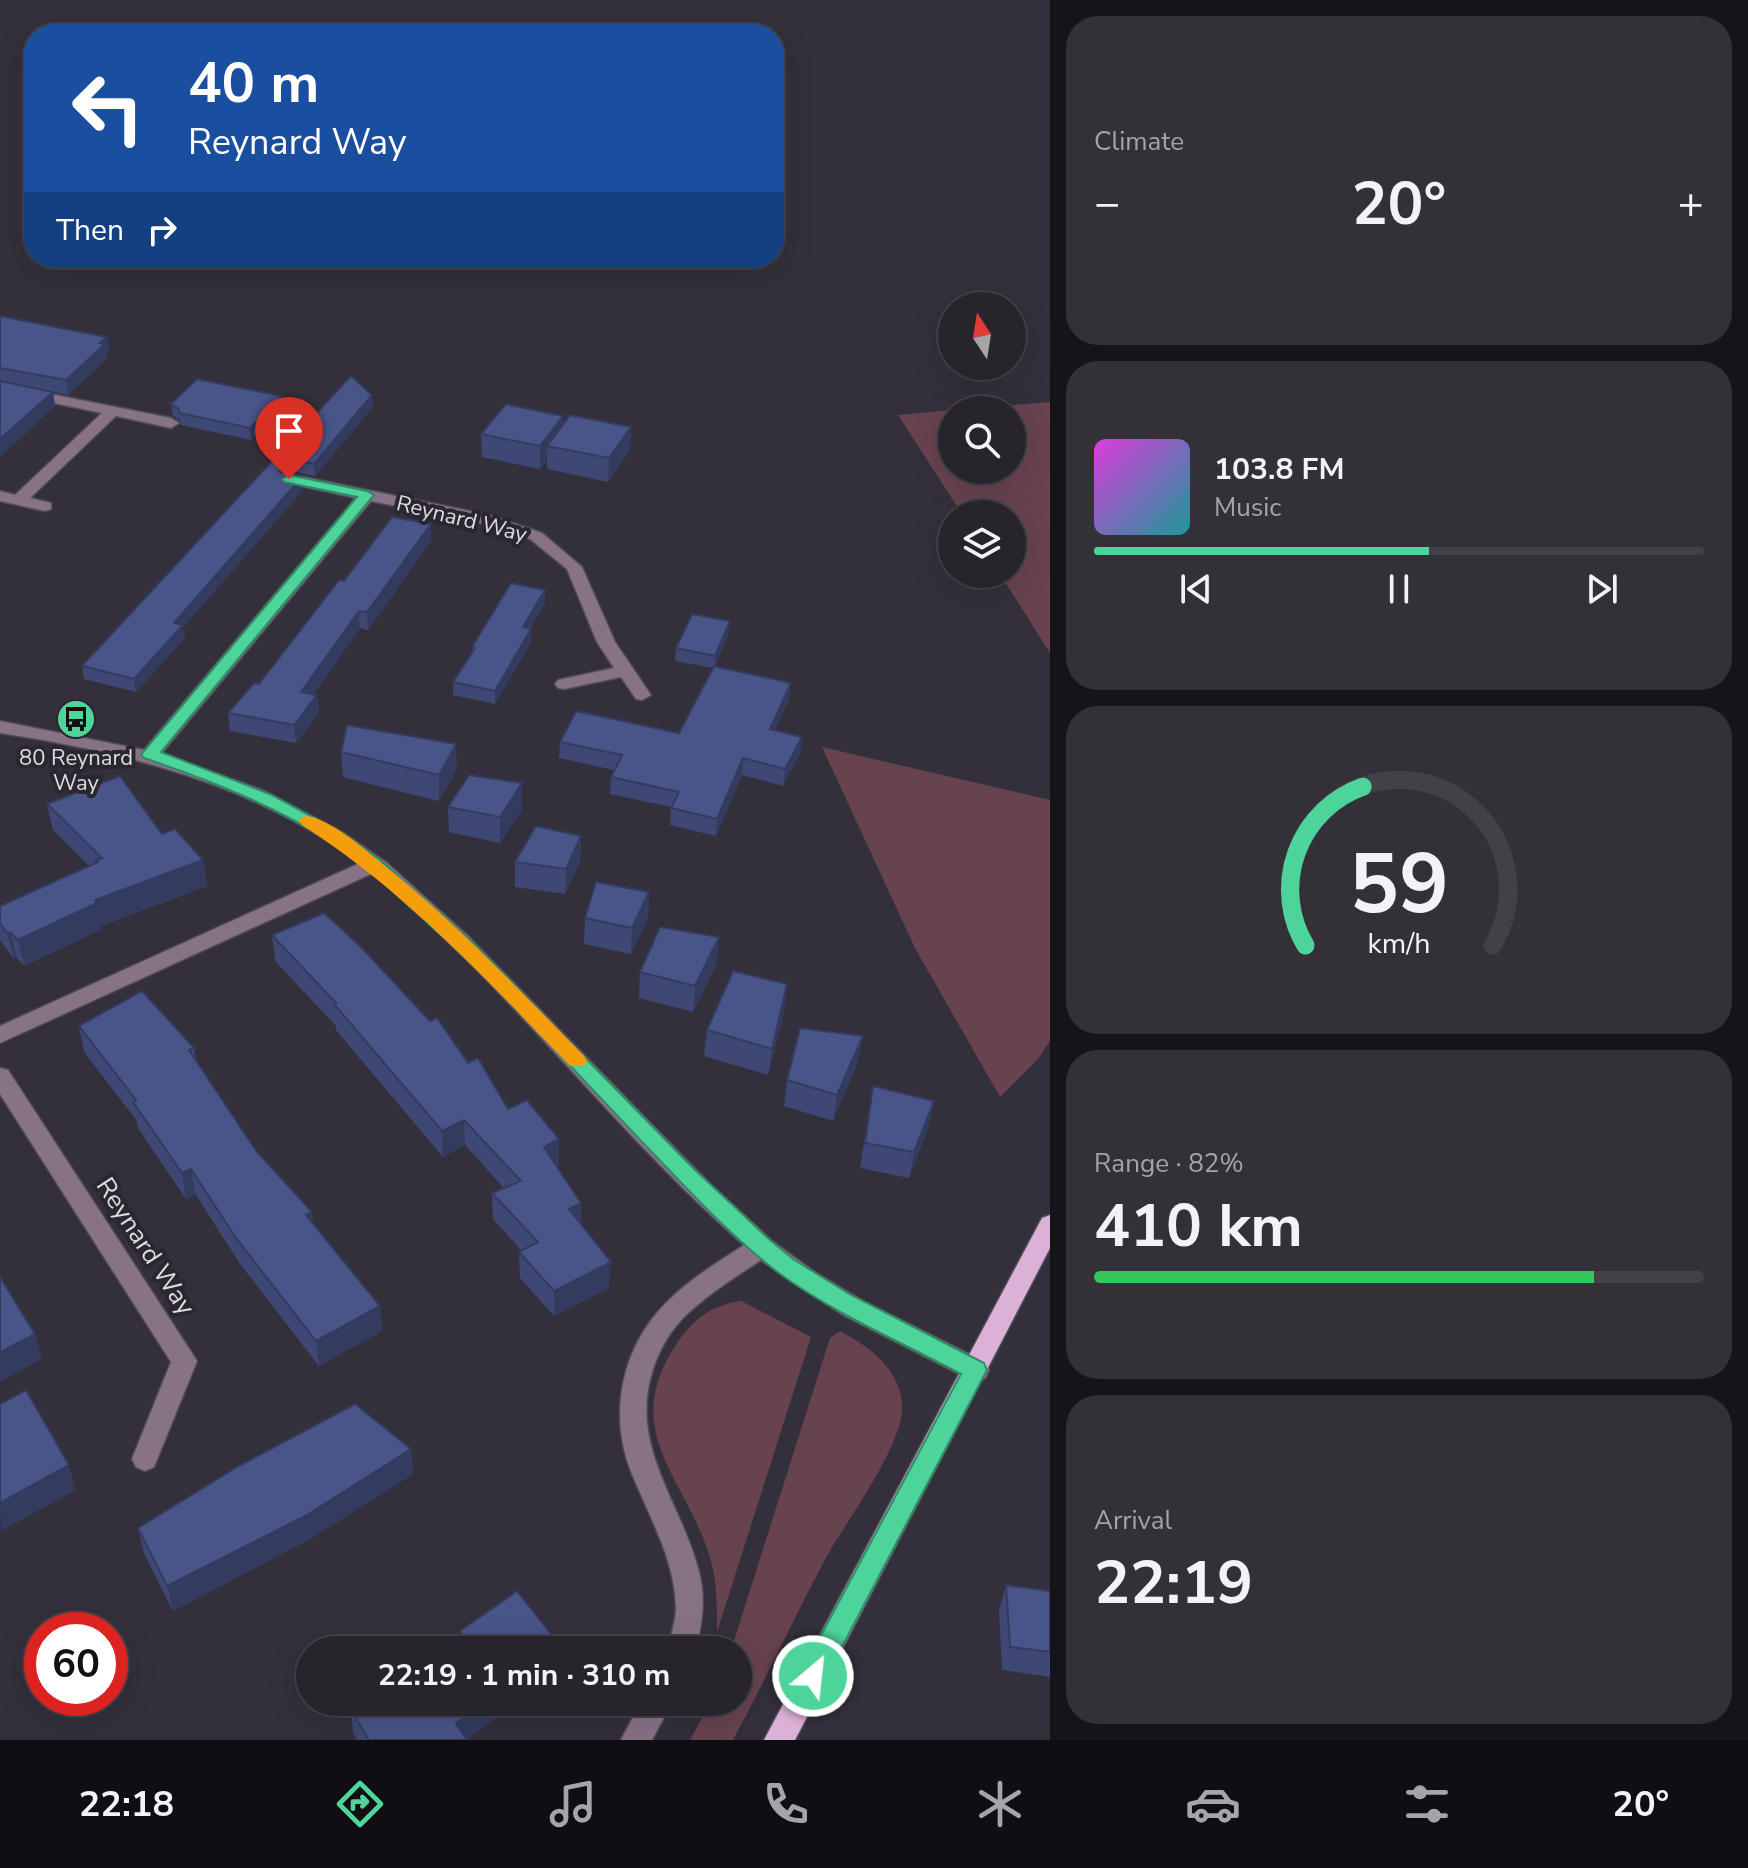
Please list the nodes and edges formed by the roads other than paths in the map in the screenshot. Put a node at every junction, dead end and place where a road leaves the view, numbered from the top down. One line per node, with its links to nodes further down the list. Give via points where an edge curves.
1 (0, 388): 2 (street)
2 (112, 412): 3 (street); 7 (street)
3 (171, 423)
4 (289, 479): 5 (street, Reynard Way)
5 (367, 495): 9 (street, Reynard Way, via 489,520 549,544 581,577); 13 (street, Reynard Way)
6 (0, 496): 7 (street)
7 (19, 500): 8 (street)
8 (45, 506)
9 (623, 671): 10 (street); 11 (street, Reynard Way)
10 (564, 684)
11 (642, 695)
12 (0, 727): 13 (street)
13 (150, 755): 14 (street, via 266,799 338,838)
14 (374, 865): 15 (street); 18 (street, via 464,945)
15 (0, 1035)
16 (0, 1076): 20 (street, Reynard Way, via 184,1361)
17 (1050, 1225): 19 (main road)
18 (762, 1246): 19 (street, via 843,1302); 21 (street, via 673,1312 651,1341 629,1395 640,1467 680,1548 691,1597)
19 (976, 1370): 24 (main road)
20 (145, 1459)
21 (687, 1636)
22 (649, 1716): 23 (street)
23 (636, 1740)
24 (779, 1740)

